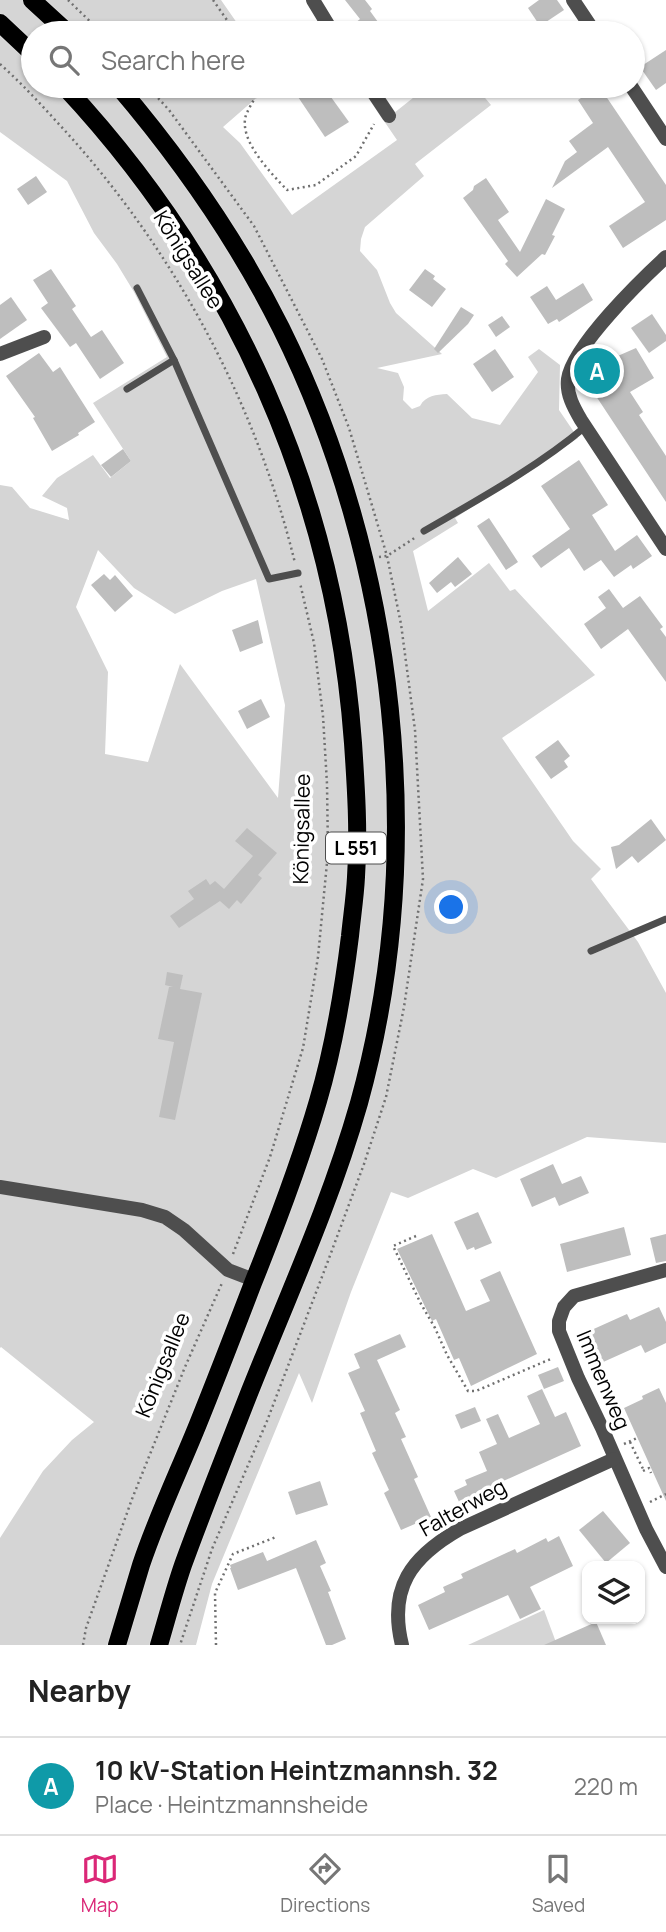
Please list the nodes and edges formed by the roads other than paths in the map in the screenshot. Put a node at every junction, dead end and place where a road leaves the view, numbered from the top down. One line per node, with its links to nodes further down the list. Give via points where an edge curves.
1 (32, 0): 4 (main road)
2 (313, 0): 5 (street)
3 (573, 0): 6 (street)
4 (55, 21)
5 (326, 21)
6 (587, 21)
7 (0, 23): 8 (main road)
8 (21, 43)
9 (74, 98): 29 (main road, Königsallee / L 551, via 163,206 224,302 290,449 326,565 341,632 356,787 356,875 343,989 320,1097)
10 (128, 98): 33 (main road, L 551, via 223,226 282,330 323,424 365,559 375,609 393,734 396,807 388,952 359,1102 325,1205 183,1567)
11 (377, 98): 13 (street)
12 (639, 98): 14 (street)
13 (389, 116)
14 (666, 139)
15 (666, 257): 21 (street, via 610,314 571,368 567,382 572,405)
16 (137, 288): 19 (lane)
17 (44, 337): 18 (street)
18 (0, 354)
19 (174, 360): 20 (lane); 24 (lane, via 269,579)
20 (127, 389)
21 (586, 426): 22 (lane, via 501,486); 23 (street)
22 (424, 531)
23 (666, 549)
24 (298, 573)
25 (666, 919): 26 (lane)
26 (591, 951)
27 (0, 1187): 29 (street, via 165,1217 228,1270)
28 (666, 1270): 30 (street, Immenweg, via 574,1296 559,1321 566,1352)
29 (254, 1280): 32 (main road, Königsallee / L 551, via 155,1528)
30 (614, 1459): 31 (street, Immenweg); 34 (street, Falterweg, via 460,1529 424,1553 401,1587 397,1611)
31 (666, 1567)
32 (117, 1645)
33 (159, 1645)
34 (402, 1645)

